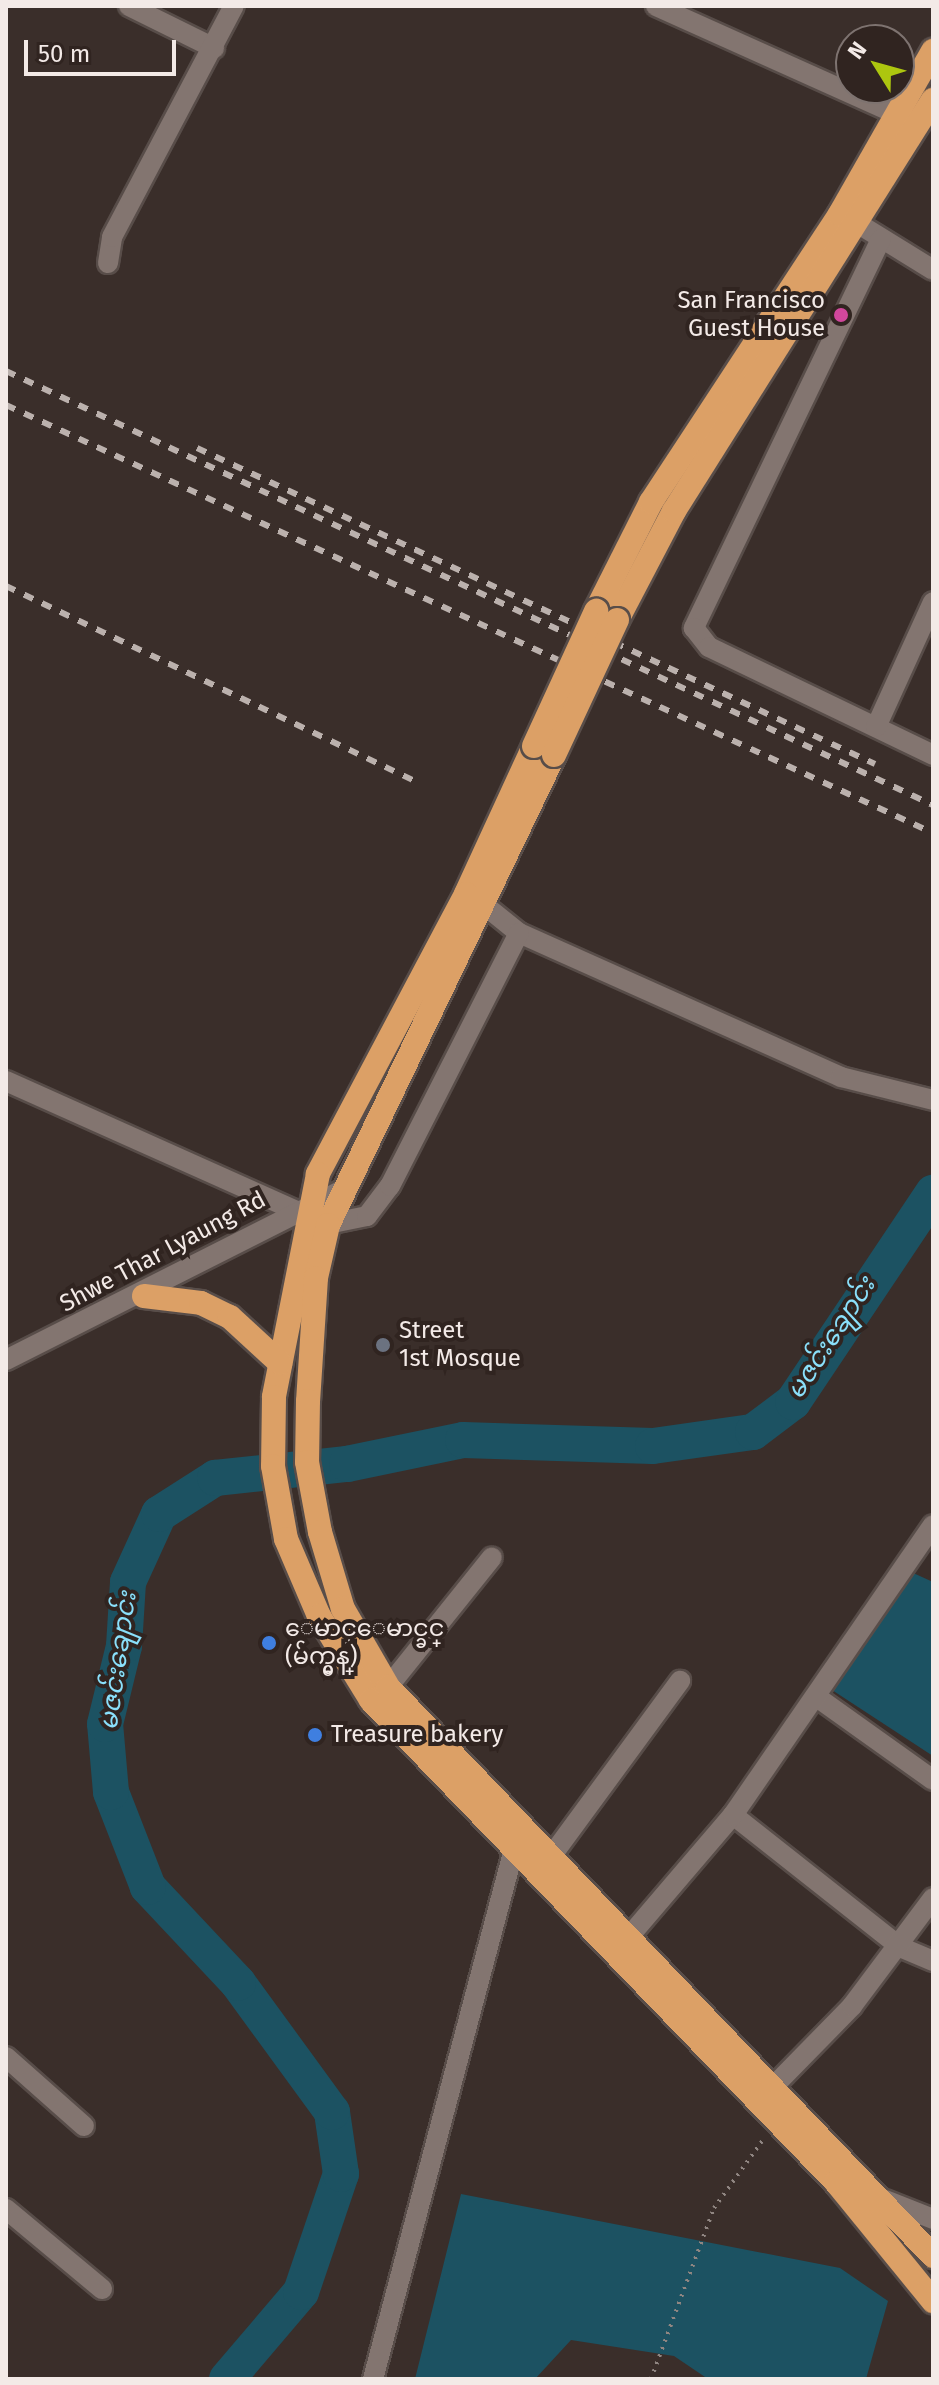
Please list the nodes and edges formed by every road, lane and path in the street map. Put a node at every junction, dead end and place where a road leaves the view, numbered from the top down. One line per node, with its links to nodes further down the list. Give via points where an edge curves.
1 (129, 6): 4 (street)
2 (234, 6): 4 (street)
3 (656, 6): 7 (street)
4 (214, 48): 10 (street, via 112,237)
5 (933, 51): 7 (highway)
6 (933, 100): 7 (highway)
7 (908, 119): 8 (highway); 13 (highway, via 651,502)
8 (857, 223): 9 (street); 13 (highway)
9 (881, 239): 11 (street); 14 (street, via 694,628 709,647)
10 (108, 263)
11 (933, 270)
12 (933, 602): 14 (street)
13 (606, 616): 15 (highway, bridge)
14 (876, 727): 16 (street)
15 (544, 750): 17 (highway); 21 (highway)
16 (933, 755)
17 (483, 904): 18 (street); 21 (highway, via 342,1190)
18 (519, 933): 20 (street, via 841,1077); 21 (street, Shwe Thar Lyaung Rd, via 390,1186 367,1216)
19 (6, 1081): 21 (street)
20 (933, 1100)
21 (310, 1217): 22 (street, Shwe Thar Lyaung Rd); 24 (highway); 28 (highway, via 316,1278 307,1462 320,1532 343,1609)
22 (144, 1296): 23 (street, Shwe Thar Lyaung Rd); 24 (highway, via 210,1308)
23 (6, 1360)
24 (280, 1363): 32 (highway, via 273,1466 286,1539 319,1616 371,1700)
25 (933, 1525): 29 (street)
26 (492, 1557): 28 (street)
27 (680, 1681): 33 (street)
28 (388, 1687): 33 (highway)
29 (818, 1698): 30 (street); 31 (street)
30 (933, 1780)
31 (733, 1815): 35 (street); 36 (street)
32 (513, 1853): 39 (highway); 48 (street)
33 (550, 1858): 35 (highway)
34 (933, 1898): 36 (street)
35 (627, 1939): 39 (highway)
36 (900, 1947): 37 (street); 39 (street)
37 (933, 1961)
38 (6, 2057): 41 (street)
39 (764, 2096): 40 (highway); 42 (highway)
40 (775, 2124): 47 (highway, via 836,2182); 49 (path, via 714,2208)
41 (84, 2126)
42 (885, 2200): 44 (street); 45 (highway)
43 (6, 2209): 46 (street)
44 (933, 2219)
45 (933, 2256)
46 (102, 2289)
47 (933, 2301)
48 (373, 2379)
49 (651, 2379)

